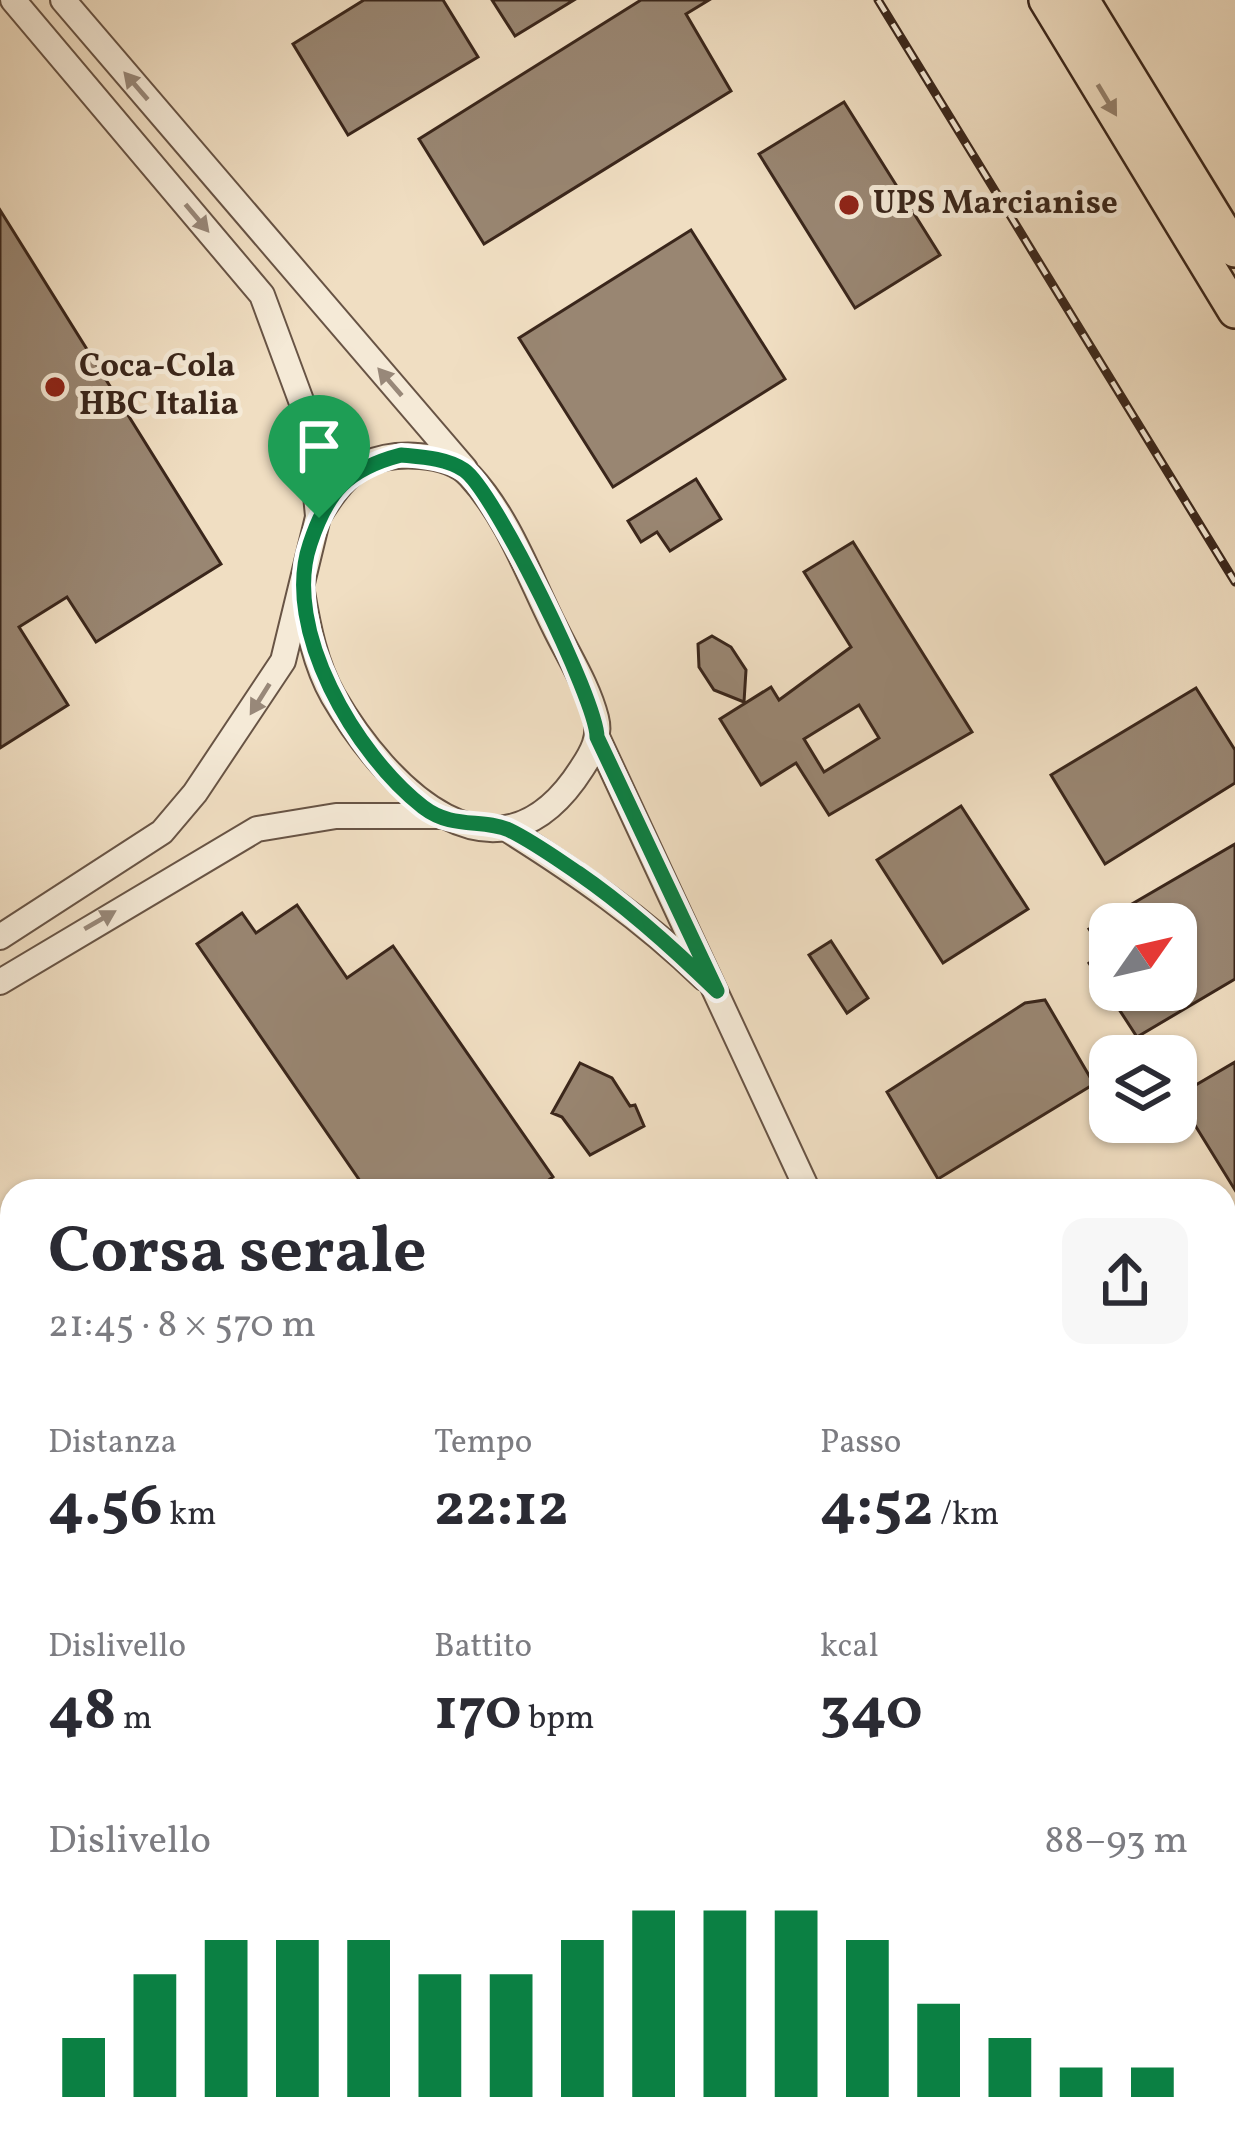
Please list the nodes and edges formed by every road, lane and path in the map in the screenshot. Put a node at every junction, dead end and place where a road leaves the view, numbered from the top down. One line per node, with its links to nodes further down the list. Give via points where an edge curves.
1 (13, 0): 8 (street, one-way to 8, via 262,295 309,422)
2 (63, 0): 7 (street, one-way to 2)
3 (1046, 0): 6 (highway, one-way to 6)
4 (1082, 0): 5 (highway)
5 (1235, 250)
6 (1235, 310)
7 (466, 471): 8 (street, via 401,455 363,464); 10 (street, via 497,513 578,674)
8 (319, 518): 9 (street)
9 (302, 592): 11 (street, via 332,693 394,778); 13 (street, one-way to 13, via 283,662 162,832)
10 (597, 737): 12 (street, via 573,782); 15 (street)
11 (439, 816): 12 (street); 14 (street, one-way to 11, via 257,830 336,816)
12 (505, 828): 15 (street, via 658,933)
13 (0, 937)
14 (0, 982)
15 (717, 991): 16 (street)
16 (803, 1179)

